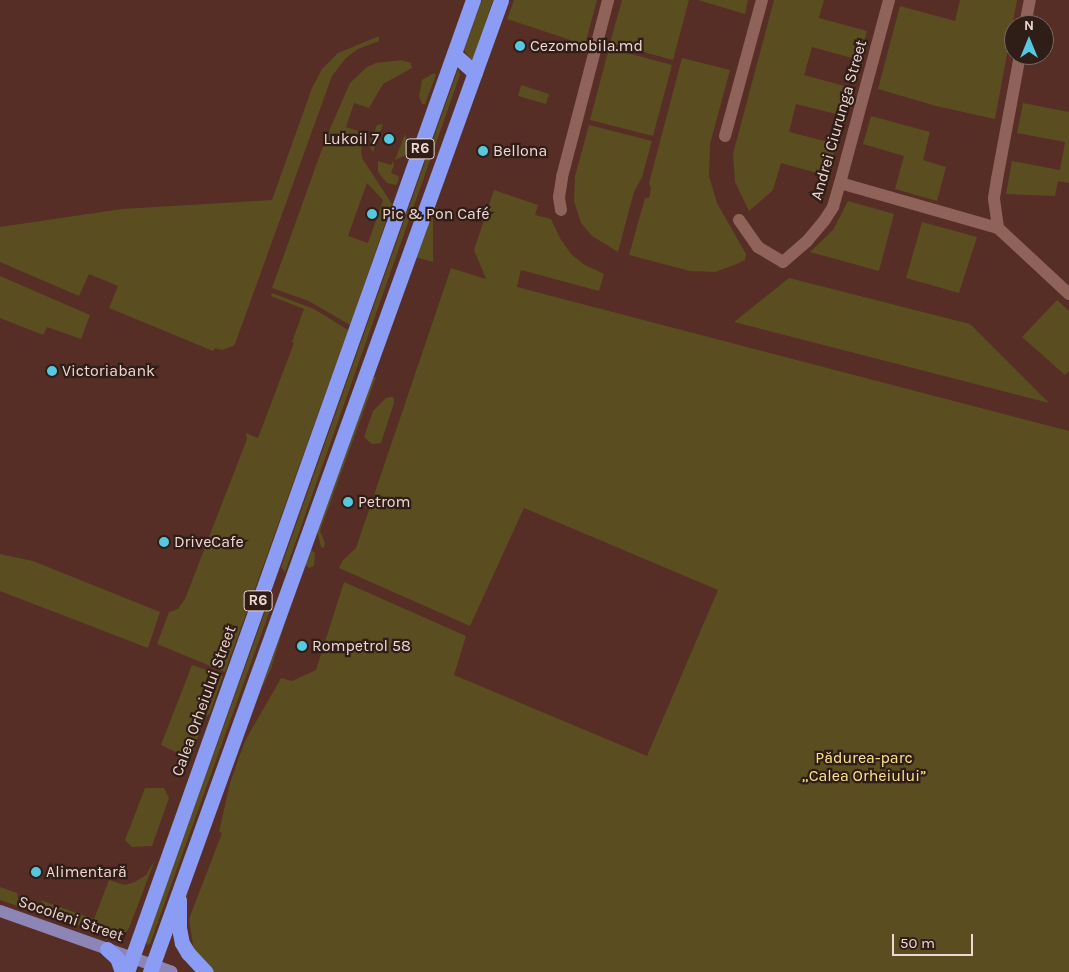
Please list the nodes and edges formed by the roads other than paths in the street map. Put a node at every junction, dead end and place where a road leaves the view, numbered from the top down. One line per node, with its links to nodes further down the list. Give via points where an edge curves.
1 (473, 0): 8 (highway, R6)
2 (501, 0): 10 (highway, R6)
3 (608, 0): 13 (street, via 562,177)
4 (762, 0): 11 (street)
5 (889, 0): 12 (street, Andrei Ciurunga Street)
6 (1030, 0): 7 (street)
7 (1028, 15)
8 (454, 54): 10 (highway); 17 (highway, Calea Orheiului Street / R6)
9 (1018, 65): 15 (street, via 994,199)
10 (475, 74): 18 (highway, R6)
11 (725, 136)
12 (840, 183): 14 (street, Andrei Ciurunga Street, via 833,207 824,222 783,262 758,247); 15 (street)
13 (561, 210)
14 (738, 220)
15 (998, 228): 16 (street)
16 (1069, 294)
17 (265, 583): 18 (highway); 22 (highway, Calea Orheiului Street / R6)
18 (287, 590): 19 (highway, R6)
19 (180, 886): 23 (highway, R6); 27 (highway, via 181,938 188,954)
20 (0, 911): 21 (main road, Socoleni Street)
21 (107, 949): 22 (main road, Socoleni Street); 24 (highway, via 116,958)
22 (132, 958): 23 (main road, Socoleni Street); 25 (highway, Calea Orheiului Street / R6)
23 (151, 968): 26 (main road, Socoleni Street)
24 (122, 972)
25 (127, 972)
26 (172, 972)
27 (206, 972)

